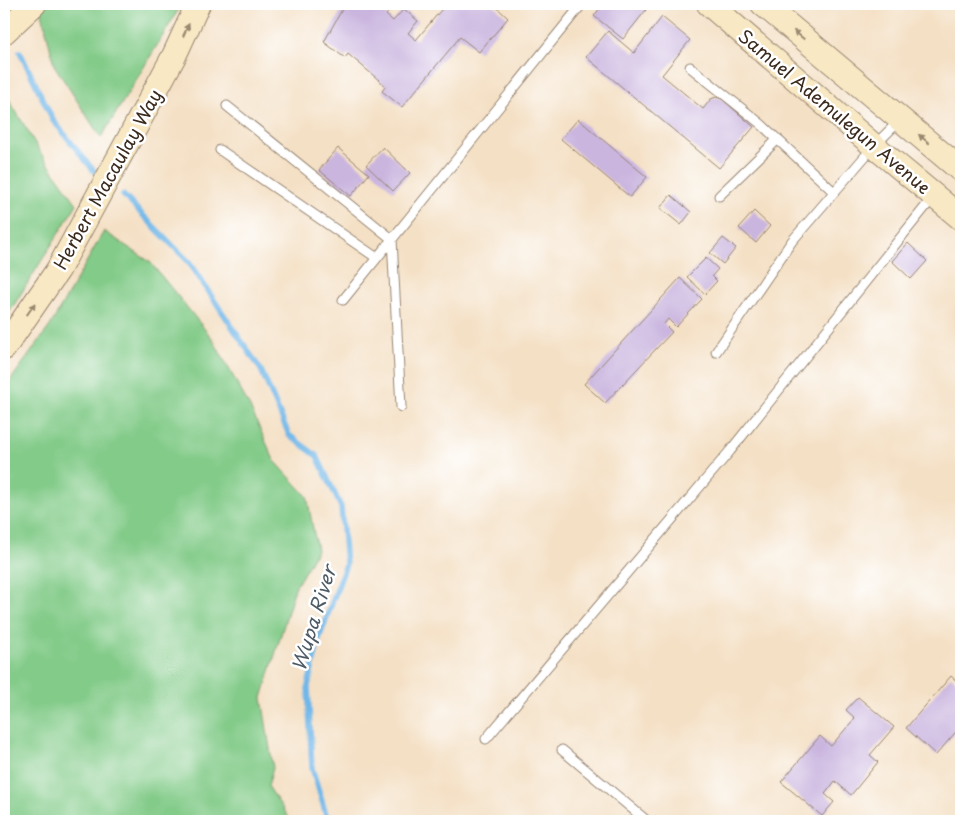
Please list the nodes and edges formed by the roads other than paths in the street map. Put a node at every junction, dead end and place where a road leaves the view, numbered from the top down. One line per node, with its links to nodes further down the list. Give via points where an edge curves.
1 (34, 4): 6 (main road)
2 (198, 4): 21 (main road, Herbert Macaulay Way, one-way to 2, via 58,270 174,56)
3 (582, 4): 18 (lane)
4 (709, 4): 11 (main road, Samuel Ademulegun Avenue)
5 (763, 4): 9 (main road, Samuel Ademulegun Avenue, one-way to 5)
6 (4, 32)
7 (690, 67): 10 (lane)
8 (227, 106): 18 (lane)
9 (900, 120): 11 (lane); 13 (main road, Samuel Ademulegun Avenue, one-way to 9)
10 (778, 139): 14 (lane); 15 (lane)
11 (874, 146): 14 (lane); 16 (main road, Samuel Ademulegun Avenue)
12 (220, 150): 19 (lane)
13 (961, 170)
14 (834, 192): 22 (lane, via 792,241)
15 (719, 196)
16 (934, 196): 17 (main road, Samuel Ademulegun Avenue); 24 (lane, via 730,452)
17 (961, 218)
18 (392, 239): 19 (lane); 23 (lane)
19 (378, 258): 20 (lane)
20 (343, 300)
21 (4, 348)
22 (716, 352)
23 (401, 407)
24 (486, 739)
25 (562, 750): 26 (lane)
26 (646, 821)

